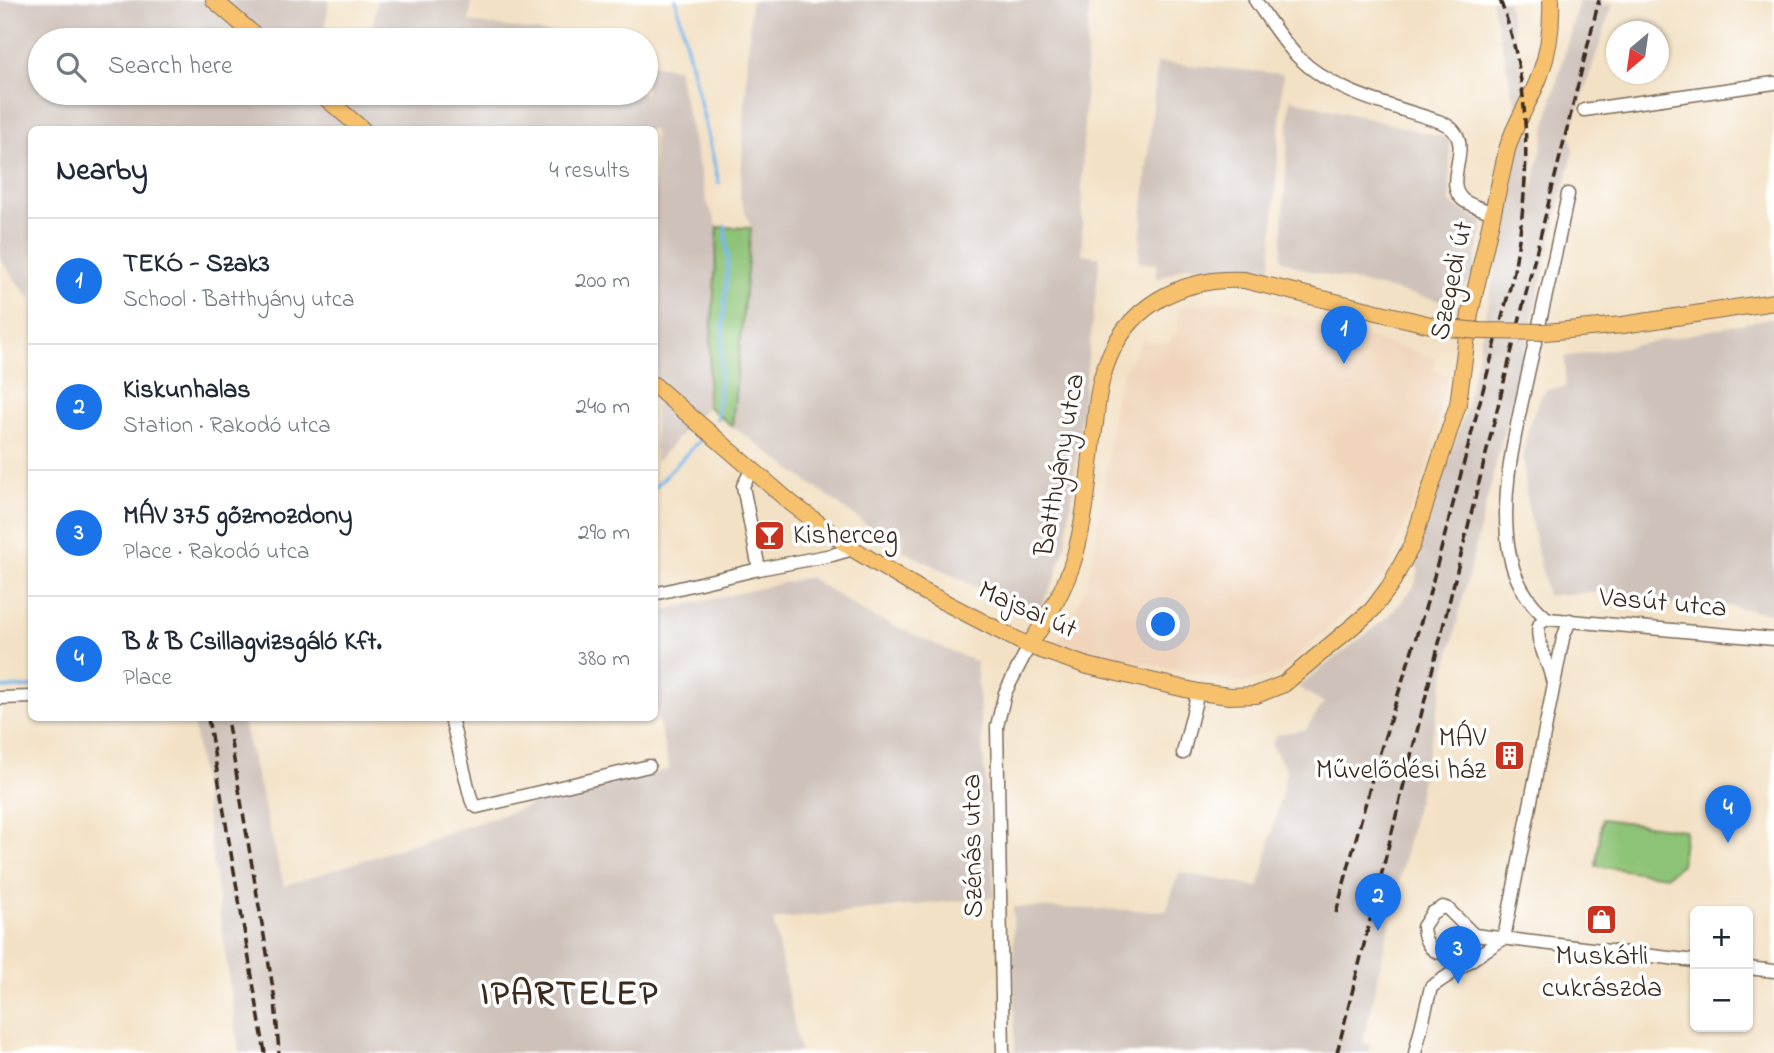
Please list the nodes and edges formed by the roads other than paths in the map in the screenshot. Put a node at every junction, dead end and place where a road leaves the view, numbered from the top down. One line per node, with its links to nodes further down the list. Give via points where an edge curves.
1 (214, 0): 4 (main road)
2 (1255, 0): 10 (street, via 1290,48 1325,79 1452,128 1460,145 1457,193)
3 (1551, 0): 10 (main road, Szegedi út, via 1549,42 1540,76 1511,137)
4 (246, 28)
5 (1774, 83): 7 (street)
6 (334, 105): 8 (main road)
7 (1584, 110)
8 (358, 126)
9 (1568, 194): 19 (street, via 1516,430 1507,501 1512,565 1531,601)
10 (1493, 213): 16 (main road, Szegedi út, via 1453,425 1412,545)
11 (1774, 302): 18 (main road, Batthyány utca, bridge, via 1623,325 1545,332 1479,331 1439,327 1244,281 1200,282 1176,290 1124,330 1104,369 1082,527)
12 (658, 388): 13 (main road, Majsai út)
13 (752, 469): 14 (main road, Majsai út); 15 (street, via 743,486)
14 (853, 549): 15 (street); 21 (main road, Majsai út)
15 (759, 569): 17 (street)
16 (1398, 571): 24 (main road, Majsai út, via 1373,610 1284,684 1256,695)
17 (658, 593)
18 (1053, 608): 21 (main road, via 1027,629); 23 (main road, Batthyány utca)
19 (1549, 619): 20 (street, Vasút utca); 27 (street, via 1540,623 1537,631 1551,673)
20 (1570, 621): 22 (street, Vasút utca); 27 (street)
21 (999, 630): 23 (main road, Majsai út)
22 (1774, 639)
23 (1029, 646): 24 (main road, Majsai út, via 1088,666); 36 (street, Szénás utca, via 1004,693 997,726)
24 (1198, 692): 29 (street)
25 (28, 697): 26 (street)
26 (0, 698)
27 (1550, 701): 32 (street)
28 (452, 721): 30 (street, via 472,804 477,807)
29 (1182, 753)
30 (649, 766)
31 (1474, 935): 32 (street)
32 (1504, 938): 33 (street); 37 (street, via 1431,987)
33 (1690, 960)
34 (1753, 969): 35 (street)
35 (1774, 971)
36 (1003, 1053)
37 (1415, 1053)

